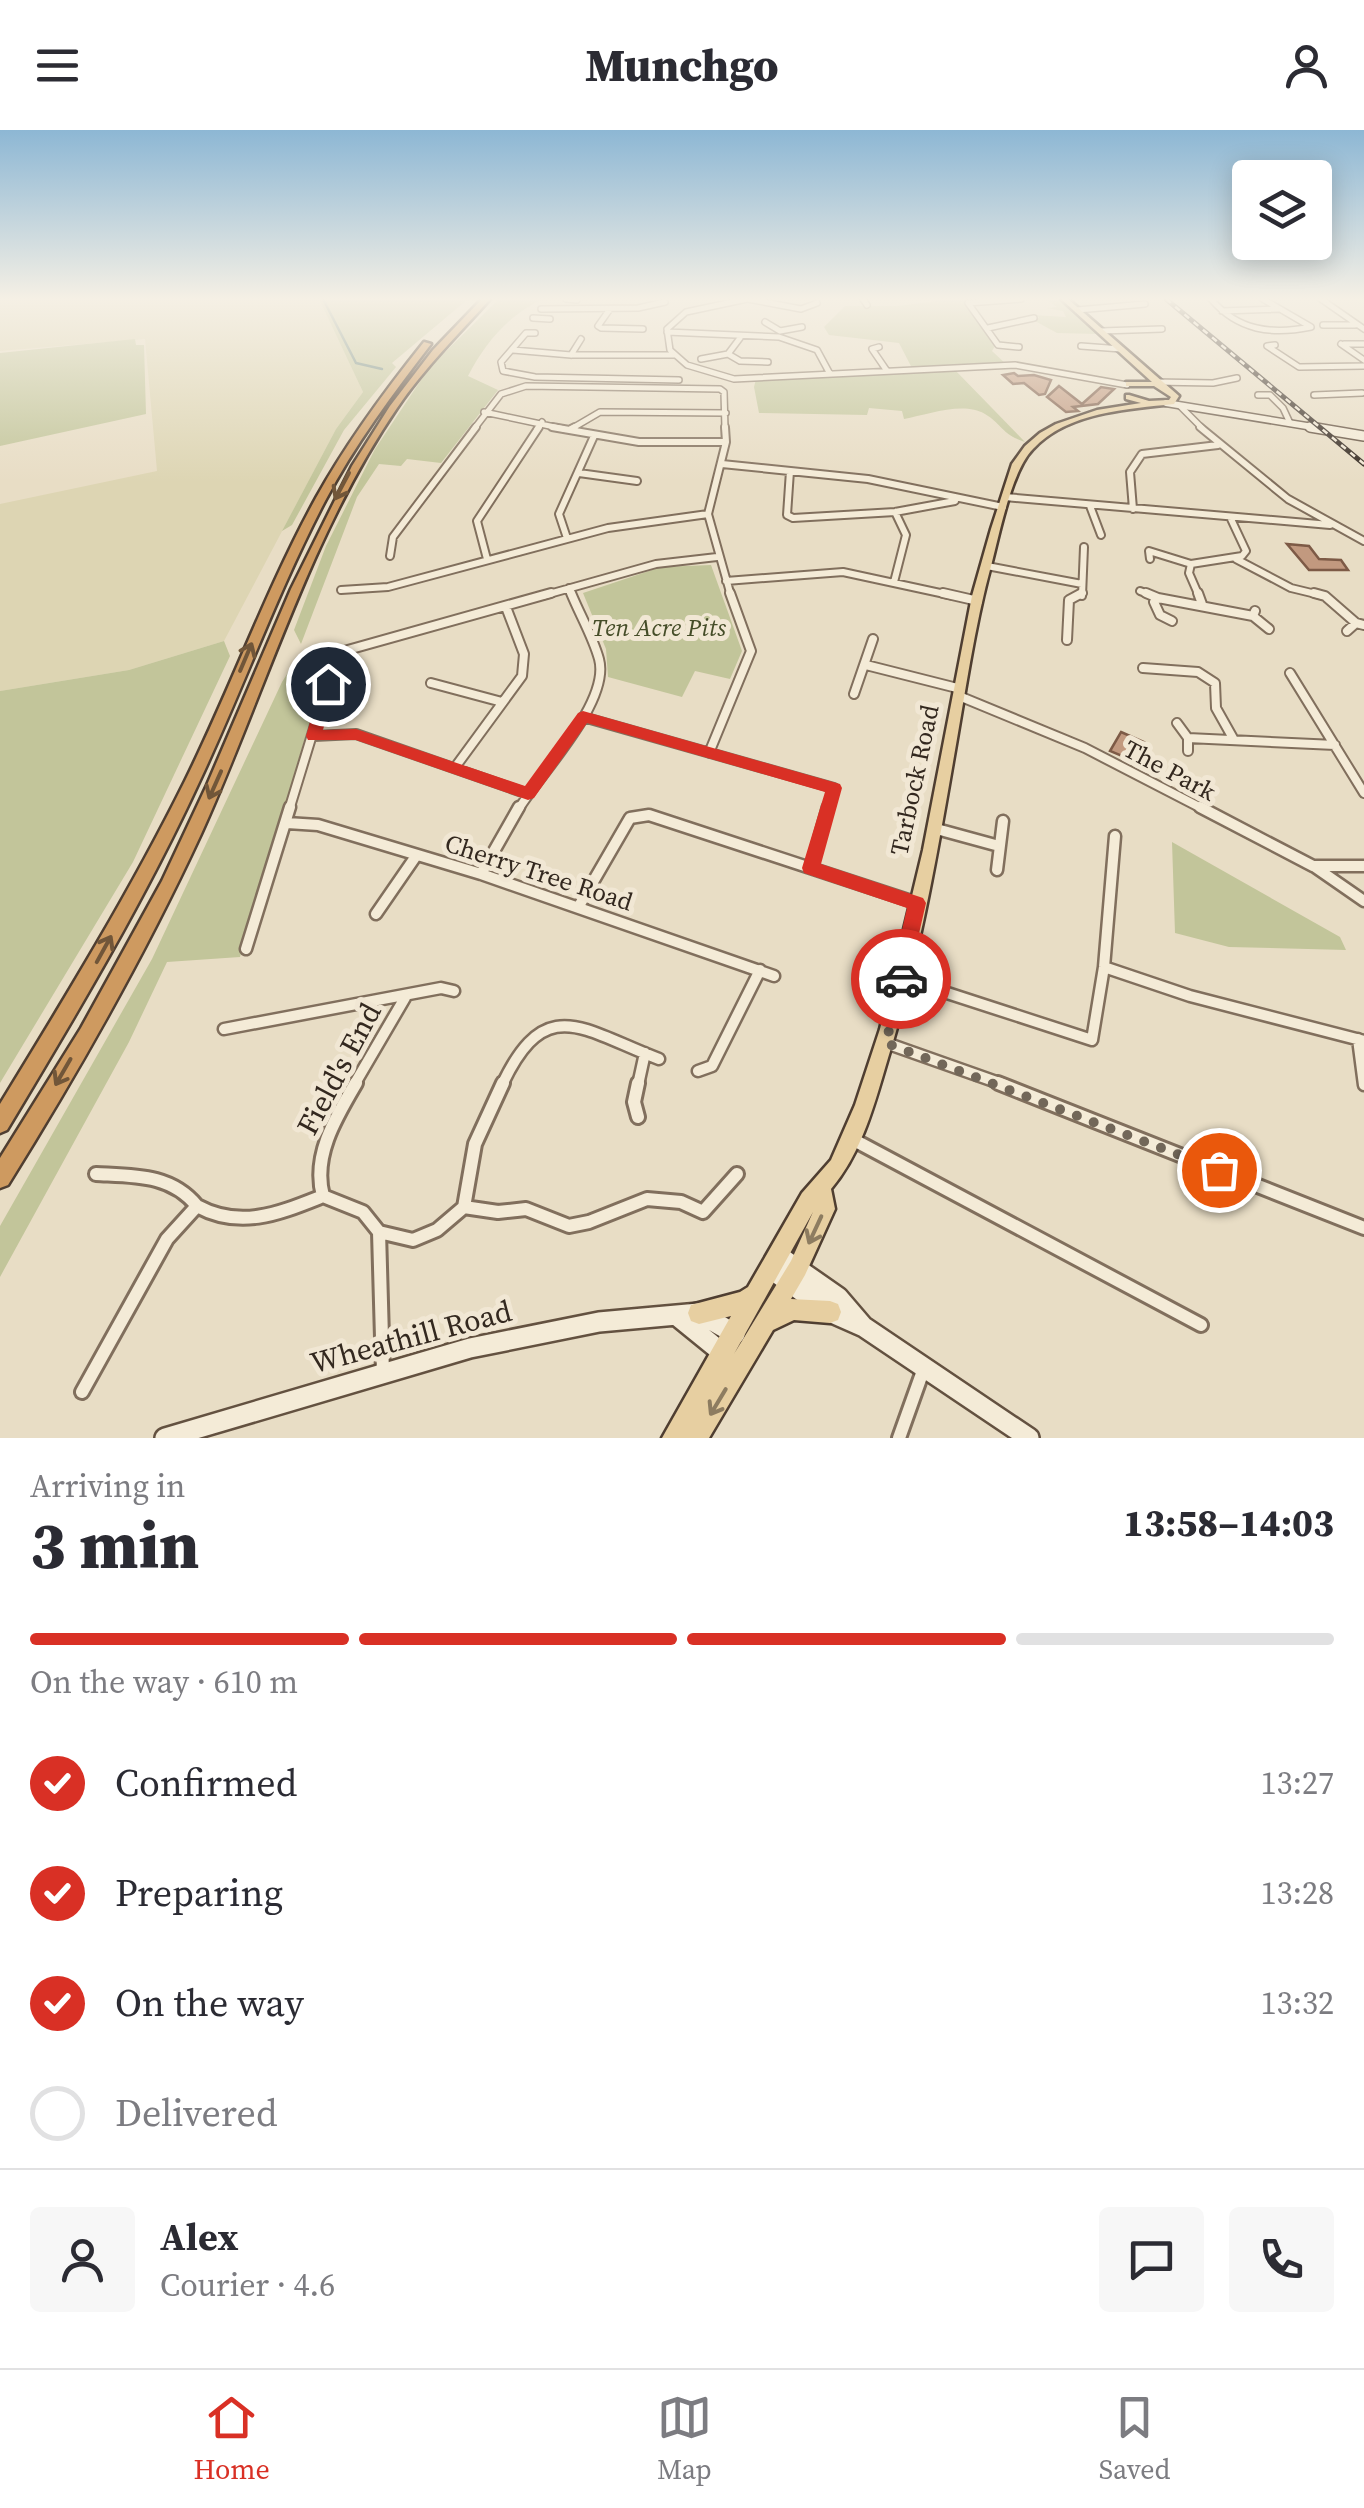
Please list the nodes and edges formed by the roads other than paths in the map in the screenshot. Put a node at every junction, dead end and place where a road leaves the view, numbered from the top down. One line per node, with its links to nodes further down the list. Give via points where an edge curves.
1 (415, 360): 122 (highway, one-way to 1, via 169,829 328,481)
2 (429, 360): 126 (highway, one-way to 126, via 350,470 215,786 140,938)
3 (505, 360): 15 (street, via 500,366 517,376)
4 (684, 360): 13 (street, via 734,378)
5 (768, 360): 11 (street)
6 (822, 360): 13 (street)
7 (880, 360): 12 (street)
8 (1288, 360): 9 (street, via 1299,367)
9 (1363, 360)
10 (1135, 362): 16 (main road); 17 (main road)
11 (775, 368)
12 (888, 371): 13 (street); 17 (street, via 1029,366)
13 (830, 374)
14 (1237, 378): 16 (street)
15 (679, 380)
16 (1159, 384): 17 (main road); 18 (main road)
17 (1127, 389): 22 (main road); 26 (main road, Tarbock Road)
18 (1172, 392): 22 (main road, via 1174,399); 23 (street)
19 (1363, 392): 21 (street)
20 (1258, 395): 28 (street, via 1270,395)
21 (1314, 395)
22 (1161, 404): 23 (street); 26 (main road, Tarbock Road)
23 (1187, 407): 28 (street); 33 (street)
24 (484, 412): 25 (street, via 501,394 526,386 720,389); 27 (street); 50 (street, via 393,537)
25 (726, 413): 29 (street, via 600,412); 32 (street)
26 (1092, 414): 39 (main road, Tarbock Road, via 1061,423 1028,447)
27 (542, 422): 29 (street); 53 (street, via 477,520)
28 (1290, 423): 31 (street)
29 (571, 428): 30 (street)
30 (594, 436): 32 (street); 36 (street)
31 (1364, 436)
32 (726, 442): 34 (street)
33 (1218, 445): 41 (street, via 1133,460); 45 (street, via 1282,497)
34 (722, 464): 35 (street); 43 (street)
35 (790, 471): 38 (street); 42 (street, via 787,515 793,518)
36 (579, 473): 37 (street); 47 (street, via 559,514)
37 (637, 481)
38 (962, 500): 39 (street); 42 (street)
39 (1004, 502): 40 (street); 56 (main road, Tarbock Road)
40 (1090, 506): 41 (street); 46 (street)
41 (1133, 510): 44 (street)
42 (895, 512): 59 (street, via 906,535)
43 (708, 514): 47 (street); 51 (street)
44 (1232, 519): 45 (street); 52 (street, via 1246,550)
45 (1330, 525): 48 (street)
46 (1101, 535)
47 (566, 538): 53 (street)
48 (1364, 541)
49 (1084, 547): 57 (street)
50 (390, 556)
51 (717, 558): 58 (street); 61 (street, via 656,564)
52 (1236, 558): 55 (street); 69 (street, via 1292,588 1325,596)
53 (487, 559): 62 (street, via 388,587)
54 (1150, 559): 55 (street, via 1149,551)
55 (1190, 564): 66 (street)
56 (987, 566): 60 (street); 65 (main road, Tarbock Road)
57 (1082, 569): 60 (street)
58 (726, 581): 59 (street, via 826,572); 88 (street, via 751,651)
59 (894, 582): 65 (street)
60 (1082, 584): 73 (street, via 1082,596 1069,600)
61 (569, 588): 67 (street); 81 (street, via 601,663)
62 (340, 590)
63 (1140, 592): 64 (street)
64 (1158, 598): 66 (street); 68 (street, via 1160,615)
65 (978, 600): 78 (main road, Tarbock Road)
66 (1202, 604): 70 (street, via 1232,616 1254,613)
67 (506, 607): 80 (street, via 524,654 522,676); 83 (street, via 337,653)
68 (1172, 621)
69 (1360, 624): 71 (street)
70 (1270, 628)
71 (1346, 630)
72 (873, 639): 74 (street)
73 (1067, 640)
74 (866, 665): 78 (street, The Park); 79 (street)
75 (1144, 668): 85 (street, via 1198,672 1214,684 1216,708)
76 (1290, 673): 86 (street)
77 (431, 683): 80 (street)
78 (960, 693): 94 (main road, Tarbock Road); 98 (street, The Park, via 1085,748)
79 (854, 694)
80 (502, 702): 89 (street)
81 (583, 717): 88 (street); 91 (street)
82 (1178, 724): 84 (street)
83 (314, 736): 89 (street, via 356,734); 93 (street)
84 (1188, 738): 85 (street); 87 (street)
85 (1234, 740): 86 (street)
86 (1335, 745): 90 (street)
87 (1188, 751)
88 (709, 754): 100 (street, via 834,788)
89 (456, 766): 91 (street)
90 (1364, 793)
91 (528, 794): 102 (street)
92 (1004, 821): 96 (street)
93 (287, 823): 97 (street, Cherry Tree Road, via 318,825); 107 (street)
94 (933, 828): 96 (street); 104 (main road, Tarbock Road)
95 (1114, 836): 108 (street)
96 (999, 846): 101 (street)
97 (416, 856): 102 (street, Cherry Tree Road); 106 (street)
98 (1313, 866): 99 (street, The Park); 103 (street)
99 (1364, 866)
100 (810, 868): 104 (street); 105 (street, via 648,814 630,818)
101 (997, 870)
102 (480, 874): 105 (street, Cherry Tree Road)
103 (1364, 901)
104 (917, 903): 111 (main road, Tarbock Road)
105 (579, 906): 109 (street, Cherry Tree Road)
106 (376, 914)
107 (246, 949)
108 (1104, 967): 111 (street, via 1092,1040); 115 (street)
109 (760, 970): 110 (street, Cherry Tree Road); 119 (street, via 712,1066)
110 (774, 976)
111 (901, 978): 116 (main road, Tarbock Road)
112 (454, 991): 113 (street)
113 (406, 996): 114 (street); 127 (street, Field's End, via 328,1135 317,1174)
114 (224, 1029)
115 (1361, 1039): 120 (street)
116 (886, 1043): 123 (main road, Tarbock Road); 130 (street)
117 (645, 1053): 118 (street); 121 (street, via 634,1102); 129 (street, via 574,1027 554,1024 535,1033 514,1060 475,1144)
118 (659, 1059)
119 (698, 1071)
120 (1364, 1085)
121 (638, 1118)
122 (0, 1123)
123 (852, 1139): 132 (main road, Tarbock Road, via 823,1192 825,1209); 136 (street)
124 (96, 1174): 128 (street, via 171,1181)
125 (737, 1174): 129 (street, via 703,1212 656,1196 566,1226 527,1208)
126 (0, 1178)
127 (324, 1196): 128 (street, via 243,1220 214,1218); 131 (street, via 353,1205)
128 (196, 1206): 141 (street, via 167,1239)
129 (464, 1207): 131 (street, via 413,1240)
130 (1364, 1228)
131 (379, 1232): 140 (street)
132 (784, 1268): 133 (main road, Tarbock Road); 134 (street); 137 (street, via 838,1297); 138 (main road, Tarbock Road)
133 (756, 1294): 135 (main road); 138 (main road, Tarbock Road)
134 (830, 1312): 137 (street); 138 (main road, via 793,1308)
135 (688, 1314): 138 (street); 140 (street, Wheathill Road, via 550,1331)
136 (1201, 1325)
137 (864, 1326): 139 (street)
138 (742, 1344): 144 (main road, Tarbock Road); 145 (main road, Tarbock Road, one-way to 145)
139 (924, 1368): 146 (street); 147 (street)
140 (383, 1373): 142 (street, Wheathill Road)
141 (82, 1392)
142 (203, 1433): 143 (street, Wheathill Road)
143 (165, 1438)
144 (674, 1438)
145 (696, 1438)
146 (900, 1438)
147 (1029, 1438)

